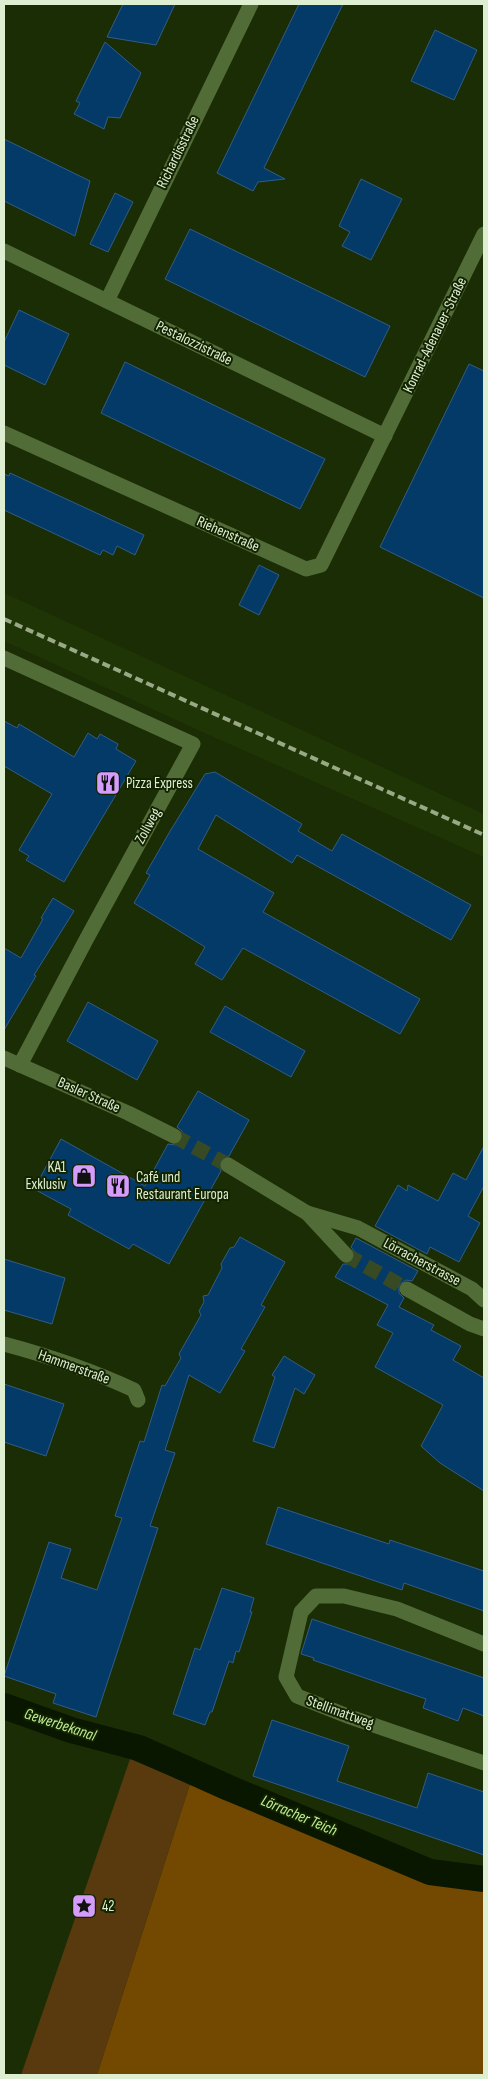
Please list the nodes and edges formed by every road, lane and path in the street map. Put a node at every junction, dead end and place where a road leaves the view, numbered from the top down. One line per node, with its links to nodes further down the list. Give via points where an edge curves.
1 (251, 4): 4 (street, Richardisstraße)
2 (484, 234): 6 (street, Konrad-Adenauer-Straße)
3 (4, 251): 4 (street, Pestalozzistraße)
4 (107, 301): 6 (street, Pestalozzistraße)
5 (4, 433): 6 (street, Riehenstraße, via 306,569 321,565)
6 (385, 436)
7 (4, 658): 9 (street, Zollweg, via 193,744)
8 (4, 1058): 9 (street, Basler Straße)
9 (20, 1064): 10 (street, Basler Straße)
10 (174, 1136)
11 (228, 1165): 12 (street)
12 (307, 1213): 13 (street); 15 (street, Lörracherstrasse, via 358,1228 472,1289)
13 (344, 1254)
14 (406, 1290): 16 (street)
15 (484, 1300)
16 (484, 1329)
17 (4, 1344): 18 (street, Hammerstraße, via 98,1373 134,1390)
18 (138, 1400)
19 (484, 1644): 20 (street, Stellimattweg, via 397,1609 344,1596 316,1596 301,1612 286,1677 297,1696)
20 (484, 1763)

